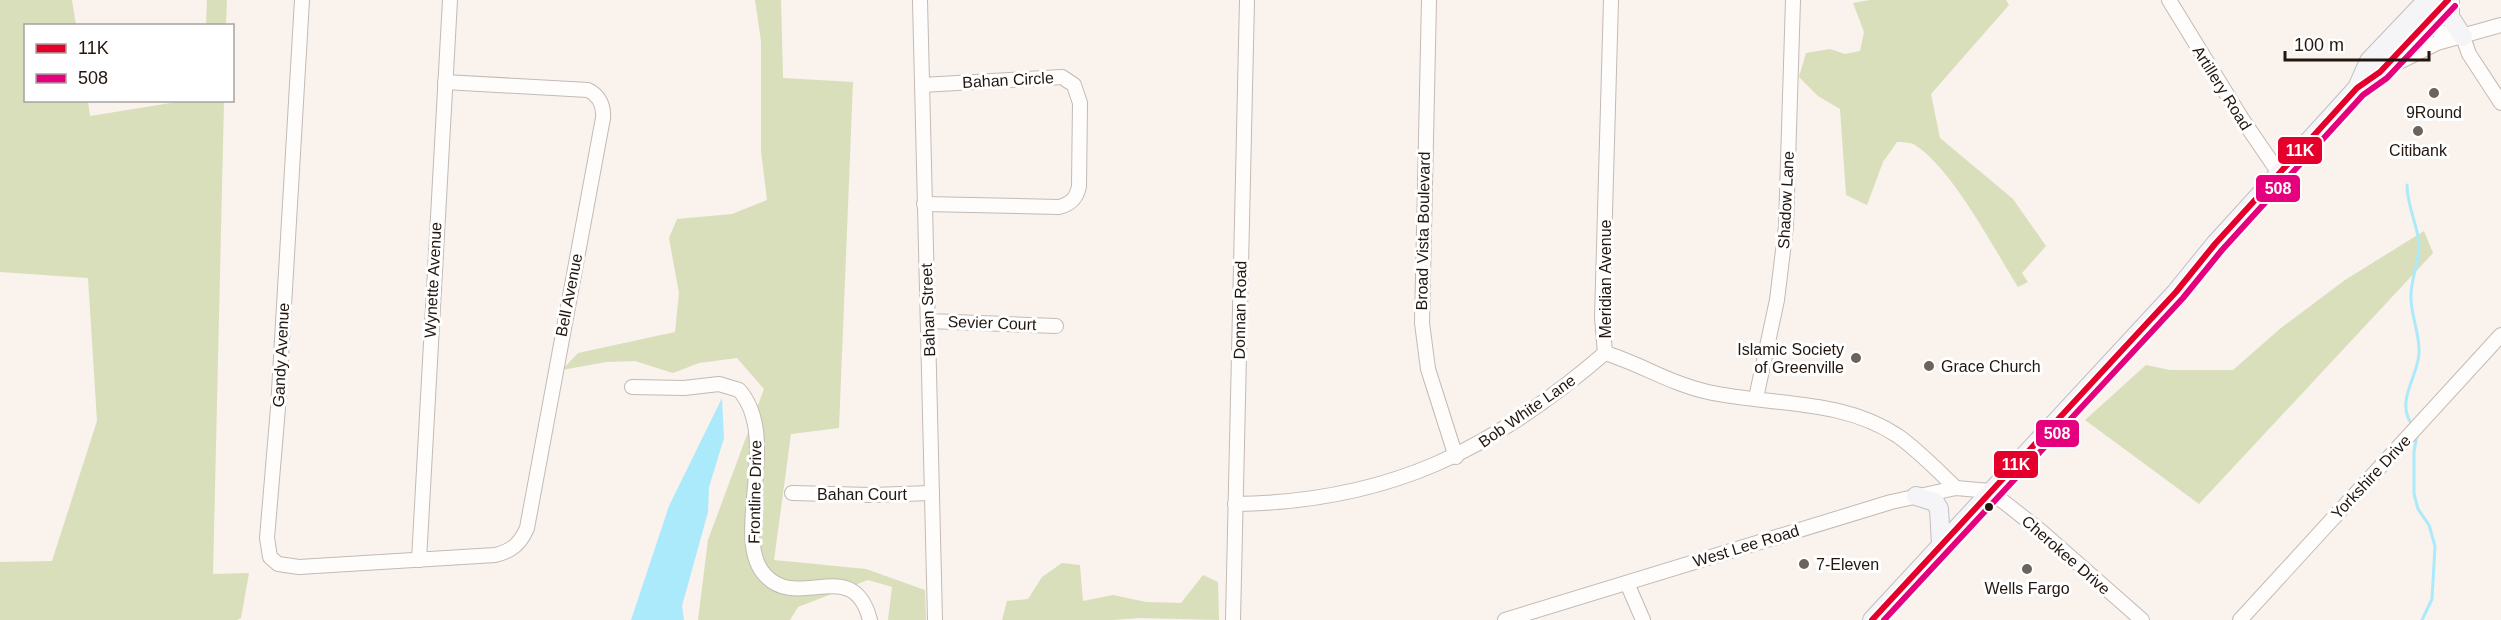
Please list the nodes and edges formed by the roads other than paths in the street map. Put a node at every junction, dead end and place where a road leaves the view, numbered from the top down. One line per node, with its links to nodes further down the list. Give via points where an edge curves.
1 (302, 0): 34 (street, Gandy Avenue, via 268,551 274,562 290,567)
2 (450, 0): 14 (street, Wynette Avenue)
3 (920, 0): 15 (street, Bahan Street)
4 (1247, 0): 32 (street, Donnan Road)
5 (1429, 0): 26 (street, Broad Vista Boulevard, via 1422,323 1428,369)
6 (1611, 0): 23 (street, Meridian Avenue, via 1602,318)
7 (1793, 0): 25 (street, Shadow Lane, via 1786,226 1777,300)
8 (2169, 0): 18 (street, Artillery Road)
9 (2449, 0): 10 (main road); 12 (main road, via 2450,17)
10 (2423, 11): 12 (street, via 2440,32); 13 (main road); 16 (main road, via 2369,61)
11 (2501, 25): 12 (street)
12 (2463, 37): 13 (street, via 2437,43); 17 (street, via 2469,54)
13 (2380, 72): 16 (main road)
14 (445, 82): 34 (street, Wynette Avenue); 34 (street, Bell Avenue, via 588,90 601,102 603,113 527,528 519,542 505,552)
15 (922, 85): 19 (street, Bahan Street); 19 (street, Bahan Circle, via 1062,77 1074,85 1080,103 1079,186 1069,204)
16 (2356, 88): 18 (main road)
17 (2501, 103)
18 (2280, 173): 28 (main road, via 2176,292)
19 (924, 204): 20 (street, Bahan Street)
20 (928, 321): 21 (street, Sevier Court); 30 (street, Bahan Street)
21 (1056, 326)
22 (2501, 335): 43 (street, Yorkshire Drive)
23 (1605, 353): 25 (street, Meridian Avenue, via 1686,387); 26 (street, Bob White Lane, via 1500,433)
24 (632, 387): 36 (street, Frontline Drive, via 719,384 739,390 751,410 756,433 753,546 759,567 770,580 789,589 828,585 846,588 864,604)
25 (1756, 398): 27 (street, Meridian Avenue, via 1824,407 1868,420 1913,448)
26 (1456, 457): 32 (street, Bob White Lane, via 1401,479 1346,494 1293,502)
27 (1956, 488): 28 (street, West Lee Road); 31 (street, West Lee Road)
28 (1990, 490): 33 (main road); 42 (street, Cherokee Drive)
29 (792, 493): 30 (street, Bahan Court)
30 (932, 493): 37 (street, Bahan Street)
31 (1916, 496): 33 (main road, via 1935,502 1939,509); 35 (street, West Lee Road)
32 (1235, 504): 38 (street, Donnan Road)
33 (1941, 544): 41 (main road)
34 (419, 560)
35 (1627, 583): 39 (street, West Lee Road); 40 (street)
36 (870, 620)
37 (935, 620)
38 (1233, 620)
39 (1505, 620)
40 (1643, 620)
41 (1872, 620)
42 (2142, 620)
43 (2240, 620)

